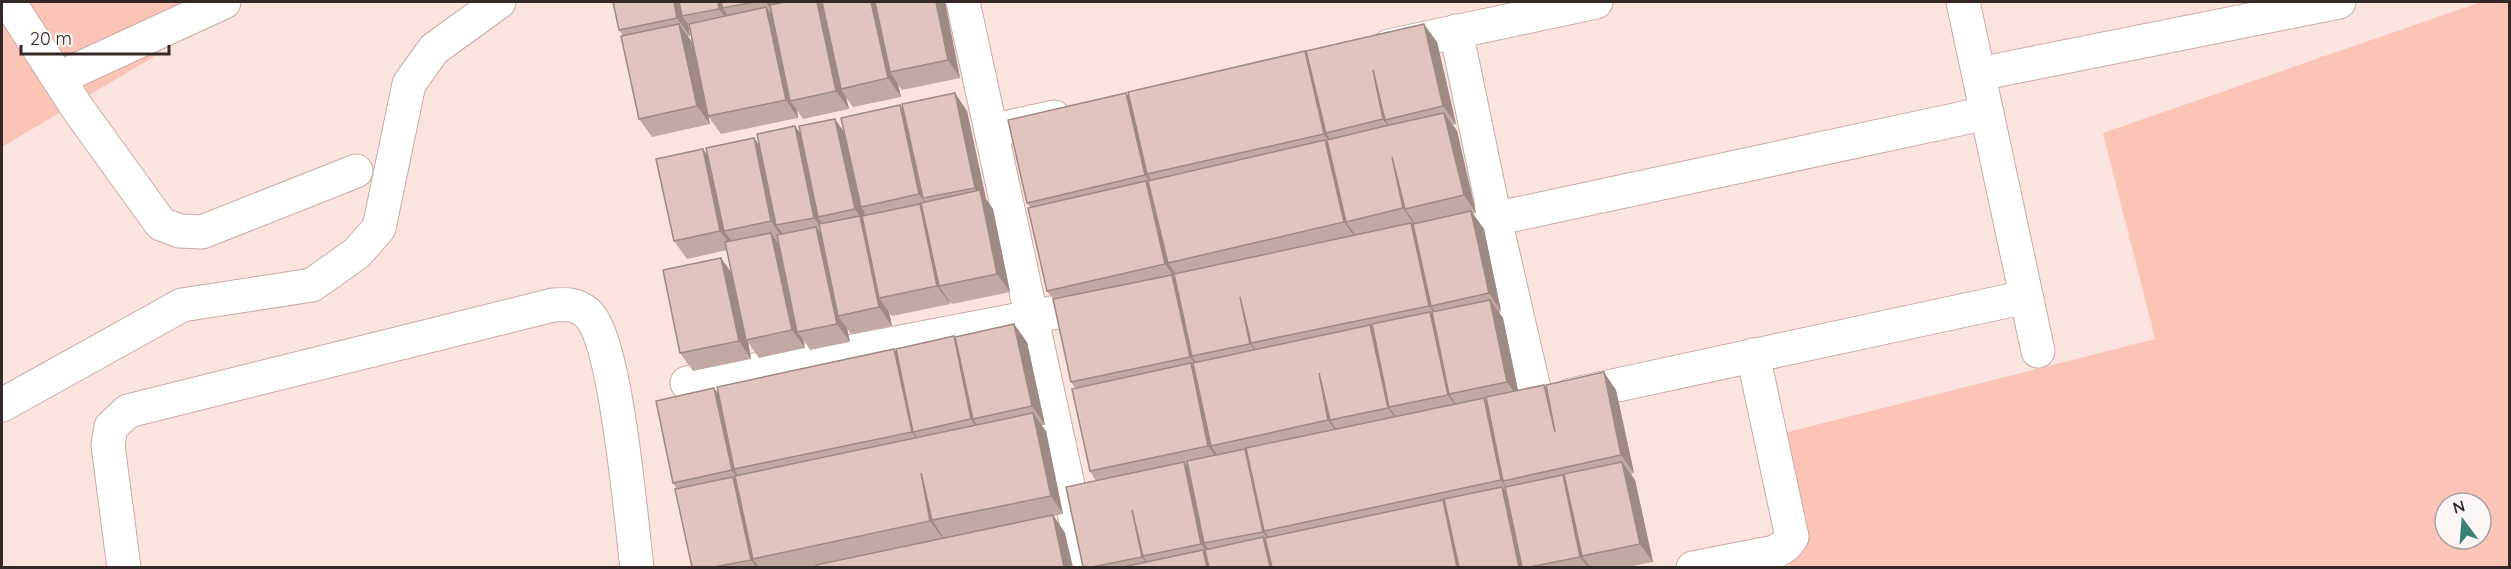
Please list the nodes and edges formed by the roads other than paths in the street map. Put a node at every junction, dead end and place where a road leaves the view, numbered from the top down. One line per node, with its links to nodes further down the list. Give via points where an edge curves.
1 (9, 2): 11 (street)
2 (224, 2): 11 (street)
3 (499, 2): 26 (street, via 434,49 409,84 379,228 357,253 312,285 182,305)
4 (963, 2): 12 (street)
5 (1596, 2): 8 (street)
6 (1963, 2): 10 (street)
7 (2339, 2): 10 (street)
8 (1456, 31): 9 (street); 18 (street)
9 (1363, 51)
10 (1979, 74): 15 (street)
11 (59, 78): 17 (street, via 161,224 180,231 202,232)
12 (982, 91): 13 (street); 16 (street)
13 (948, 99)
14 (1084, 111): 16 (street)
15 (1987, 113): 18 (street); 20 (street)
16 (991, 130): 22 (street)
17 (356, 171)
18 (1495, 219): 19 (street); 24 (street, via 1525,405)
19 (1402, 239)
20 (2026, 297): 23 (street); 24 (street)
21 (1124, 299): 22 (street)
22 (1031, 319): 25 (street); 28 (street)
23 (2038, 351)
24 (1753, 356): 33 (street, via 1792,537 1775,552)
25 (687, 383)
26 (2, 405)
27 (1105, 493): 28 (street)
28 (1074, 512): 29 (street); 32 (street)
29 (1043, 532)
30 (124, 567): 31 (street, via 108,445 111,428 128,411 554,305 573,304 589,314 601,333 611,369)
31 (638, 567)
32 (1086, 567)
33 (1693, 567)

